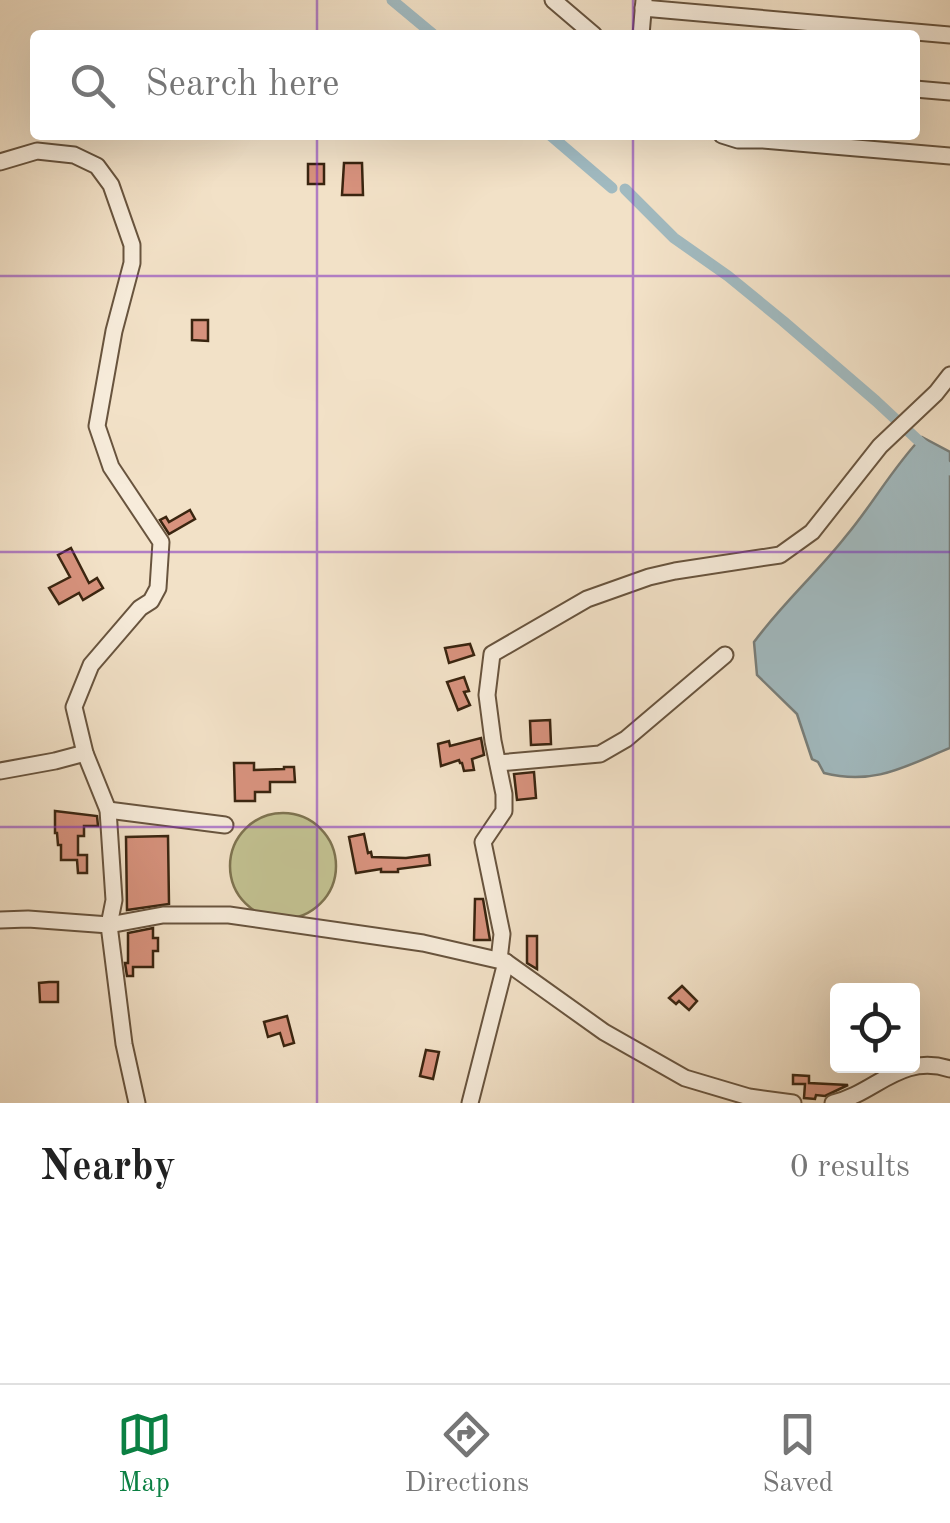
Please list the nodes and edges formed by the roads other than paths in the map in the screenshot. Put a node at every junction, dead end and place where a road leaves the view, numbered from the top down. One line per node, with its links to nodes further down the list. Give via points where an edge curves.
1 (553, 0): 3 (street)
2 (644, 4): 4 (street); 5 (street)
3 (588, 30)
4 (641, 30)
5 (901, 30)
6 (920, 32): 7 (street)
7 (950, 35)
8 (920, 89): 9 (street)
9 (950, 92)
10 (763, 140): 11 (street)
11 (950, 156)
12 (0, 162): 15 (street, via 37,151 74,155 97,166 111,185 132,245 97,426 112,467 161,542 161,562 151,601 90,664 74,707)
13 (950, 375): 16 (street, via 880,446 812,532 780,555 633,582 587,598 492,654 487,695)
14 (726, 654): 16 (street, via 626,740 600,754)
15 (84, 753): 17 (street); 18 (street)
16 (498, 763): 22 (street, via 504,811 483,842 502,934 499,960)
17 (0, 771)
18 (108, 810): 19 (street); 21 (street)
19 (225, 825)
20 (0, 920): 21 (street)
21 (110, 925): 22 (street, via 229,915); 24 (street)
22 (506, 962): 25 (street); 26 (street, via 604,1032 685,1078)
23 (950, 1069): 27 (street, via 905,1068)
24 (137, 1103)
25 (470, 1103)
26 (793, 1103)
27 (833, 1103)

